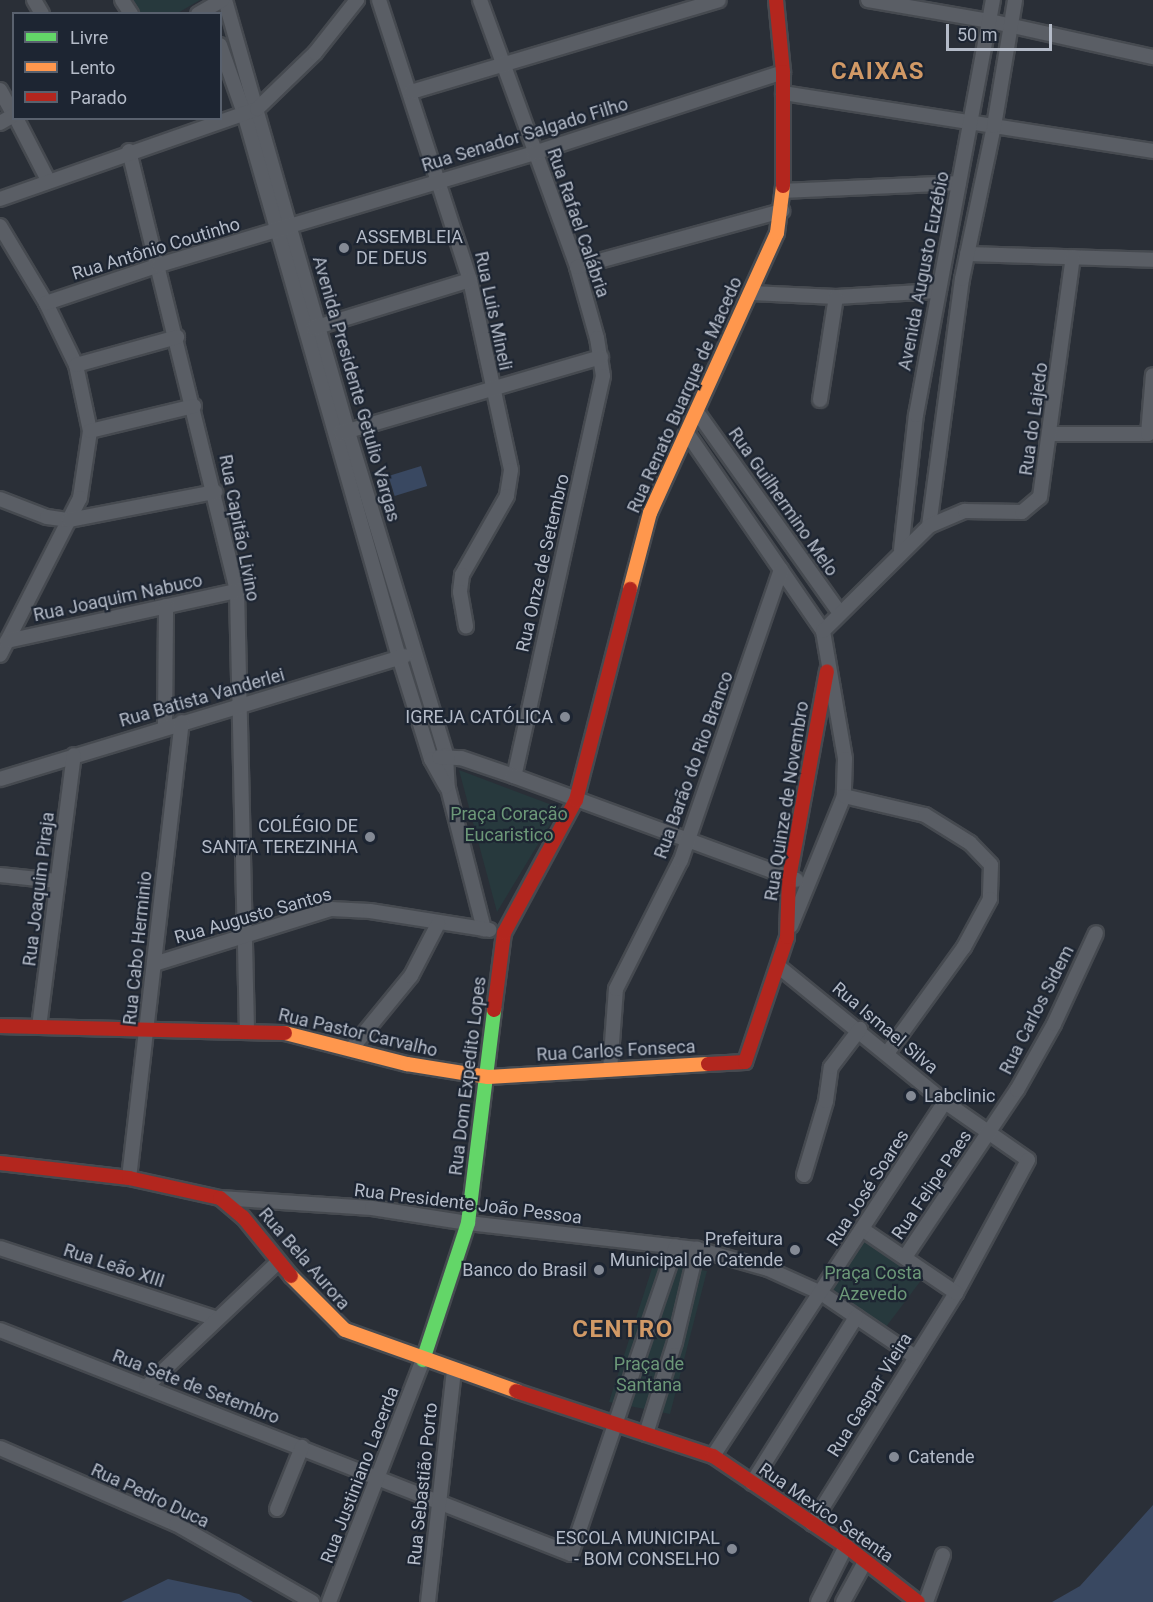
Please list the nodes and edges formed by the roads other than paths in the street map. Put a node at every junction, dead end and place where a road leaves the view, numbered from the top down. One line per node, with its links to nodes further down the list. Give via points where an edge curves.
1 (224, 0): 10 (street); 20 (street, Avenida Presidente Getulio Vargas)
2 (357, 0): 20 (street, via 315,53)
3 (379, 0): 18 (street, Rua Luis Mineli)
4 (480, 0): 15 (street, Rua Rafael Calábria)
5 (719, 0): 15 (street)
6 (776, 0): 16 (street, Rua Renato Buarque de Macedo)
7 (868, 0): 11 (street)
8 (993, 0): 11 (street, Avenida Augusto Euzébio)
9 (1015, 0): 12 (street)
10 (205, 12)
11 (990, 21): 12 (street); 23 (street, Avenida Augusto Euzébio)
12 (1011, 26): 14 (street); 24 (street)
13 (222, 49): 20 (street, Avenida Presidente Getulio Vargas)
14 (1153, 57)
15 (501, 64): 18 (street); 27 (street, Rua Rafael Calábria)
16 (783, 72): 19 (street, Rua Renato Buarque de Macedo); 27 (street, Rua Senador Salgado Filho)
17 (0, 90): 21 (street)
18 (411, 92): 29 (street, Rua Luis Mineli)
19 (783, 93): 23 (street); 31 (street, Rua Renato Buarque de Macedo)
20 (250, 111): 26 (street); 35 (street, Avenida Presidente Getulio Vargas); 36 (street, Avenida Presidente Getulio Vargas)
21 (12, 112)
22 (16, 120): 28 (street)
23 (969, 122): 24 (street); 30 (street, Avenida Augusto Euzébio)
24 (994, 126): 25 (street); 37 (street)
25 (1153, 151)
26 (129, 152): 28 (street); 40 (street, Rua Capitão Livino)
27 (534, 153): 29 (street, Rua Senador Salgado Filho); 41 (street, Rua Rafael Calábria)
28 (48, 180): 32 (street)
29 (440, 180): 35 (street, Rua Senador Salgado Filho); 42 (street, Rua Luis Mineli)
30 (959, 183): 31 (street); 43 (street, Avenida Augusto Euzébio)
31 (783, 191): 33 (street, Rua Renato Buarque de Macedo)
32 (0, 199)
33 (782, 211): 41 (street); 44 (street, Rua Renato Buarque de Macedo, via 777,233)
34 (0, 226): 46 (street)
35 (291, 227): 36 (street, Rua Senador Salgado Filho); 47 (street, Avenida Presidente Getulio Vargas)
36 (277, 231): 40 (street, Rua Antônio Coutinho); 48 (street, Avenida Presidente Getulio Vargas)
37 (967, 254): 38 (street); 65 (street)
38 (1073, 257): 39 (street); 61 (street, Rua do Lajedo)
39 (1153, 260)
40 (159, 265): 46 (street, Rua Antônio Coutinho); 49 (street, Rua Capitão Livino)
41 (577, 267): 50 (street, Rua Rafael Calábria)
42 (470, 280): 47 (street); 53 (street, Rua Luis Mineli)
43 (938, 291): 45 (street); 66 (street, Avenida Augusto Euzébio, via 916,415)
44 (751, 293): 45 (street); 56 (street, Rua Renato Buarque de Macedo)
45 (836, 297): 54 (street)
46 (46, 303): 51 (street)
47 (320, 325): 48 (street); 58 (street, Avenida Presidente Getulio Vargas)
48 (306, 330): 60 (street, Avenida Presidente Getulio Vargas)
49 (177, 337): 51 (street); 55 (street, Rua Capitão Livino)
50 (601, 357): 53 (street); 84 (street, Rua Onze de Setembro, via 603,376)
51 (76, 365): 57 (street)
52 (1153, 375): 61 (street, via 1148,434)
53 (491, 390): 58 (street); 71 (street, Rua Luis Mineli, via 512,481 462,575 460,592)
54 (820, 400)
55 (194, 406): 57 (street); 62 (street, Rua Capitão Livino)
56 (697, 412): 59 (street, Rua Renato Buarque de Macedo); 70 (street, Rua Guilhermino Melo)
57 (90, 430): 64 (street, via 85,482)
58 (348, 432): 60 (street); 74 (street, Avenida Presidente Getulio Vargas)
59 (687, 432): 67 (street); 88 (street, Rua Renato Buarque de Macedo, via 650,513)
60 (333, 434): 76 (street, Avenida Presidente Getulio Vargas)
61 (1052, 434): 65 (street, Rua do Lajedo, via 1044,484 1040,497 1029,509 965,511)
62 (215, 492): 64 (street); 68 (street, Rua Capitão Livino)
63 (0, 499): 64 (street, via 47,517)
64 (69, 520): 73 (street)
65 (929, 526): 66 (street, Rua do Lajedo)
66 (901, 550): 70 (street, Rua do Lajedo)
67 (781, 570): 72 (street); 89 (street, Rua Barão do Rio Branco)
68 (237, 591): 69 (street, Rua Joaquim Nabuco); 78 (street, Rua Capitão Livino)
69 (166, 606): 73 (street, Rua Joaquim Nabuco); 80 (street)
70 (840, 613): 72 (street, Rua do Lajedo)
71 (466, 627)
72 (823, 631): 77 (street, Rua Quinze de Novembro)
73 (7, 641): 75 (street)
74 (415, 653): 76 (street, Rua Batista Vanderlei); 82 (street, Avenida Presidente Getulio Vargas)
75 (0, 655)
76 (399, 657): 78 (street, Rua Batista Vanderlei); 83 (street, Avenida Presidente Getulio Vargas)
77 (827, 671): 87 (street, Rua Quinze de Novembro, via 844,759); 91 (street, Rua Quinze de Novembro)
78 (240, 707): 79 (street, Rua Batista Vanderlei); 98 (street, Rua Capitão Livino)
79 (182, 722): 80 (street, Rua Batista Vanderlei); 100 (street, Rua Cabo Herminio)
80 (165, 727): 81 (street, Rua Batista Vanderlei)
81 (74, 755): 85 (street, Rua Batista Vanderlei); 92 (street, Rua Joaquim Piraja)
82 (446, 755): 83 (street); 84 (street); 86 (street, Avenida Presidente Getulio Vargas)
83 (431, 759): 86 (street, Avenida Presidente Getulio Vargas)
84 (514, 776): 88 (street)
85 (0, 779)
86 (448, 788): 95 (street, Avenida Presidente Getulio Vargas)
87 (844, 796): 93 (street, Rua Quinze de Novembro); 108 (street, via 925,815 970,843 991,865 990,899 964,947)
88 (576, 800): 89 (street); 96 (street, Rua Renato Buarque de Macedo)
89 (689, 841): 91 (street); 110 (street, Rua Barão do Rio Branco, via 616,989)
90 (0, 875): 92 (street)
91 (789, 878): 93 (street); 99 (street, Rua Quinze de Novembro)
92 (57, 881): 103 (street, Rua Joaquim Piraja)
93 (808, 884): 99 (street, Rua Quinze de Novembro)
94 (438, 924): 95 (street, Rua Augusto Santos); 98 (street, Rua Augusto Santos, via 345,908); 107 (street, via 411,976)
95 (484, 929): 96 (street, Rua Augusto Santos)
96 (504, 933): 111 (street, Rua Dom Expedito Lopes)
97 (1096, 933): 113 (street, Rua Carlos Sidem, via 1054,1024)
98 (243, 935): 100 (street, Rua Augusto Santos); 105 (street, Rua Capitão Livino)
99 (787, 937): 101 (street, Rua Quinze de Novembro)
100 (154, 964): 104 (street, Rua Cabo Herminio)
101 (778, 966): 106 (street, Rua Ismael Silva); 109 (street, Rua Quinze de Novembro)
102 (0, 1026): 103 (street, Rua Pastor Carvalho)
103 (39, 1027): 104 (street, Rua Pastor Carvalho)
104 (147, 1029): 105 (street, Rua Pastor Carvalho); 117 (street, Rua Cabo Herminio)
105 (247, 1029): 107 (street, Rua Pastor Carvalho, via 308,1036)
106 (860, 1029): 108 (street, Rua Ismael Silva); 116 (street, via 831,1067 826,1101)
107 (352, 1048): 111 (street, Rua Pastor Carvalho, via 407,1064)
108 (888, 1052): 112 (street, Rua Ismael Silva)
109 (745, 1062): 110 (street, Rua Carlos Fonseca)
110 (610, 1070): 111 (street, Rua Carlos Fonseca)
111 (488, 1077): 119 (street, Rua Dom Expedito Lopes)
112 (945, 1102): 113 (street, Rua Ismael Silva); 120 (street, Rua José Soares)
113 (989, 1133): 114 (street, Rua Ismael Silva); 124 (street, Rua Felipe Paes)
114 (1028, 1160): 127 (street, Rua Gaspar Vieira)
115 (0, 1163): 117 (street)
116 (804, 1175)
117 (129, 1178): 118 (street)
118 (220, 1198): 119 (street, Rua Presidente João Pessoa, via 372,1208); 125 (street, Rua Bela Aurora, via 256,1231)
119 (468, 1223): 121 (street, Rua Presidente João Pessoa); 132 (street, Rua Dom Expedito Lopes)
120 (862, 1229): 124 (street); 126 (street, Rua José Soares)
121 (676, 1246): 123 (street, Rua Presidente João Pessoa); 135 (street)
122 (0, 1248): 129 (street, Rua Leão XIII)
123 (697, 1249): 126 (street, Rua Presidente João Pessoa, via 768,1269); 136 (street, via 675,1342)
124 (904, 1257): 127 (street)
125 (278, 1262): 129 (street); 132 (street, Rua Bela Aurora, via 333,1322)
126 (821, 1293): 128 (street); 139 (street, Rua José Soares)
127 (956, 1293): 131 (street, Rua Gaspar Vieira)
128 (856, 1317): 131 (street); 141 (street)
129 (217, 1319): 134 (street)
130 (0, 1330): 134 (street, Rua Sete de Setembro)
131 (915, 1357): 144 (street, Rua Gaspar Vieira)
132 (423, 1360): 133 (street, Rua Bela Aurora); 140 (street, Rua Justiniano Lacerda)
133 (454, 1371): 135 (street, Rua Bela Aurora); 142 (street, Rua Sebastião Porto)
134 (146, 1387): 137 (street, Rua Sete de Setembro)
135 (618, 1425): 136 (street, Rua Bela Aurora); 142 (street, Rua Sete de Setembro, via 570,1554)
136 (646, 1434): 139 (street, Rua Bela Aurora)
137 (302, 1447): 140 (street, Rua Sete de Setembro); 143 (street)
138 (0, 1448): 148 (street, Rua Pedro Duca, via 176,1524)
139 (712, 1456): 141 (street, Rua Mexico Setenta)
140 (380, 1478): 142 (street, Rua Sete de Setembro); 149 (street, Rua Justiniano Lacerda)
141 (752, 1482): 144 (street, Rua Mexico Setenta)
142 (439, 1501): 150 (street, Rua Sebastião Porto)
143 (277, 1509)
144 (812, 1524): 145 (street, Rua Mexico Setenta)
145 (846, 1546): 147 (street, Rua Mexico Setenta); 151 (street)
146 (943, 1555): 154 (street)
147 (866, 1562): 152 (street); 153 (street, Rua Mexico Setenta)
148 (312, 1602)
149 (329, 1602)
150 (428, 1602)
151 (818, 1602)
152 (843, 1602)
153 (918, 1602)
154 (926, 1602)

